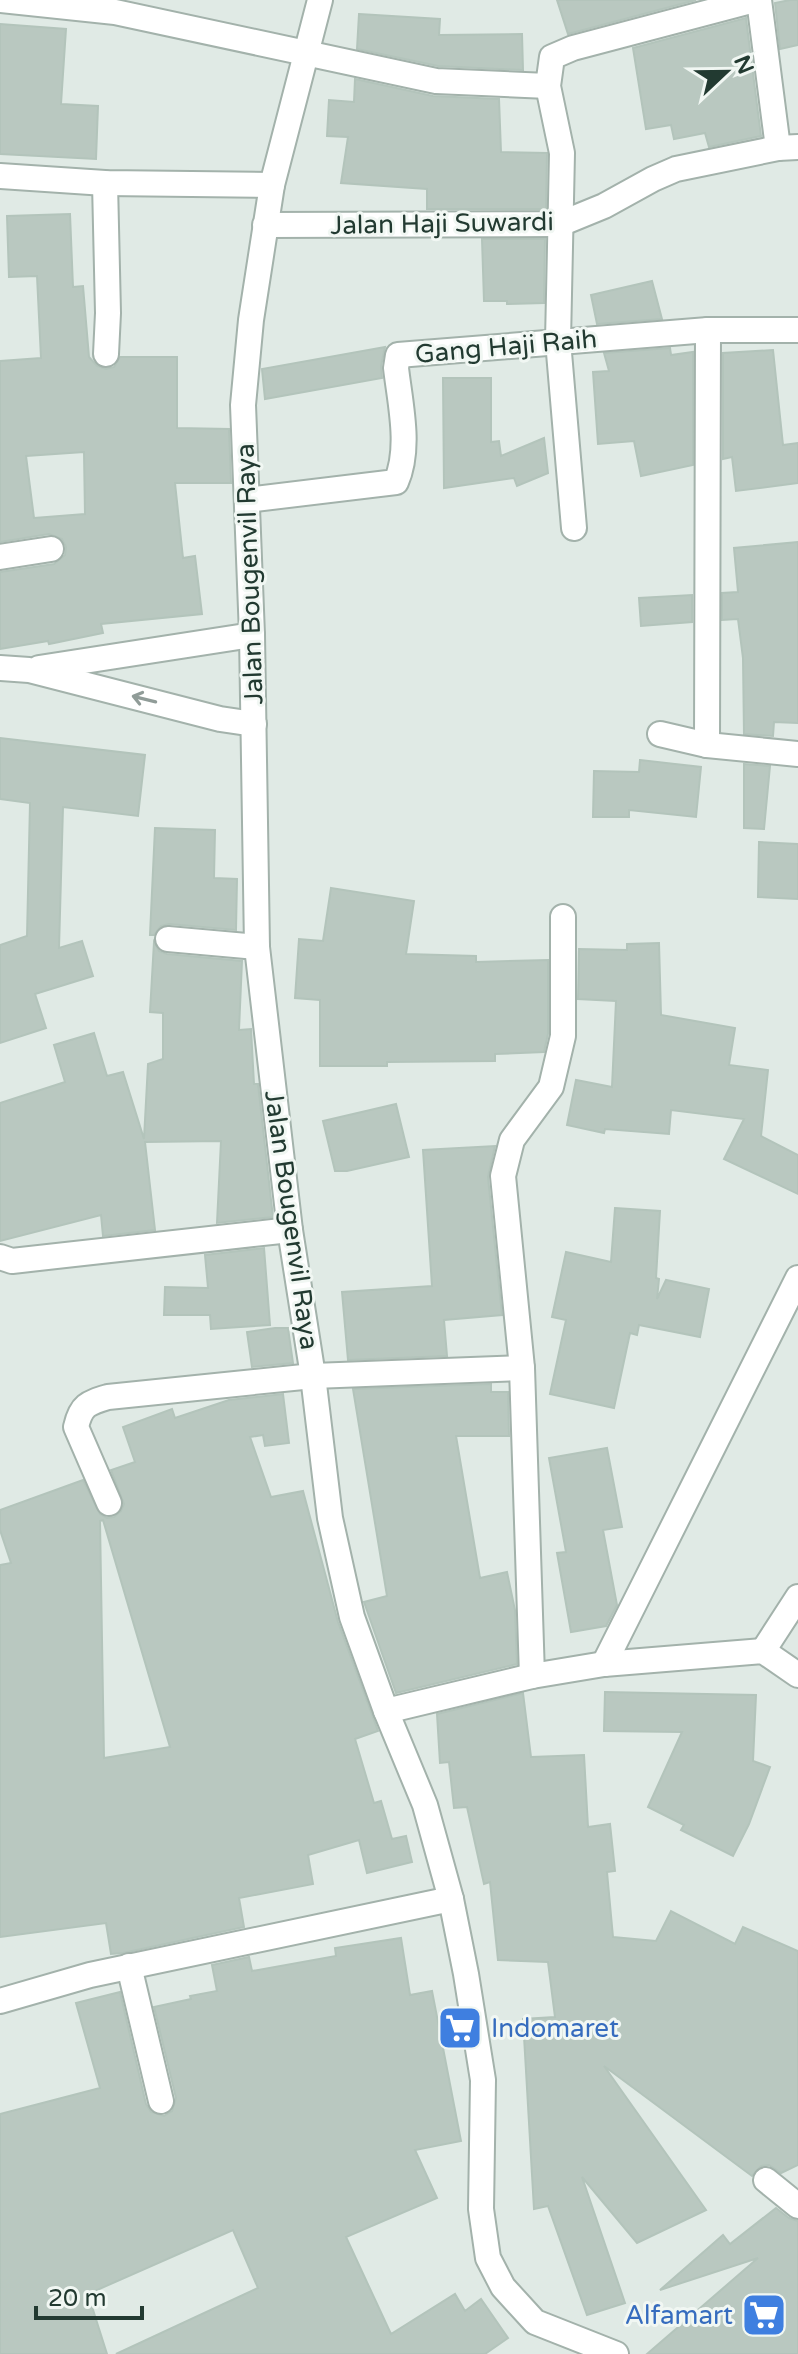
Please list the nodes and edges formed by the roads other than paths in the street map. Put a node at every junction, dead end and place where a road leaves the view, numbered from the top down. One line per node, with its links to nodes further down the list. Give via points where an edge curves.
1 (320, 0): 5 (street, Jalan Bougenvil Raya)
2 (757, 0): 6 (street, via 573,48 552,57); 7 (street)
3 (14, 1): 4 (street)
4 (115, 6): 5 (street)
5 (307, 55): 6 (street, via 436,81); 10 (street, Jalan Bougenvil Raya)
6 (548, 86): 11 (street, via 562,153)
7 (788, 147): 11 (street, Jalan Haji Suwardi, via 676,169)
8 (0, 176): 9 (street)
9 (105, 183): 10 (street); 16 (street)
10 (272, 185): 12 (street, Jalan Bougenvil Raya)
11 (560, 224): 12 (street, Jalan Haji Suwardi); 15 (street)
12 (265, 225): 17 (street, Jalan Bougenvil Raya, via 243,405)
13 (708, 330): 14 (street, Gang Haji Raih); 15 (street, Gang Haji Raih); 26 (street)
14 (798, 330)
15 (558, 341): 17 (street, Gang Haji Raih, via 398,355 403,447 396,482); 18 (street)
16 (106, 354)
17 (247, 500): 21 (street, Jalan Bougenvil Raya)
18 (574, 528)
19 (51, 549): 20 (street)
20 (0, 557)
21 (252, 635): 23 (street); 24 (street, Jalan Bougenvil Raya)
22 (0, 668): 23 (street)
23 (29, 670): 24 (street, one-way to 23)
24 (254, 724): 30 (street, Jalan Bougenvil Raya)
25 (660, 734): 26 (street)
26 (707, 745): 27 (street)
27 (798, 754)
28 (563, 917): 34 (street, via 563,1036 551,1087 512,1140 503,1176)
29 (168, 939): 30 (street)
30 (257, 947): 31 (street, Jalan Bougenvil Raya)
31 (290, 1230): 32 (street, via 12,1261); 35 (street, Jalan Bougenvil Raya)
32 (0, 1257)
33 (798, 1278): 39 (street)
34 (522, 1368): 35 (street); 41 (street)
35 (313, 1376): 36 (street, via 88,1403 76,1427); 42 (street, Jalan Bougenvil Raya, via 333,1532 352,1617)
36 (109, 1503)
37 (798, 1597): 38 (street)
38 (763, 1651): 39 (street); 40 (street)
39 (604, 1664): 41 (street)
40 (798, 1675)
41 (532, 1676): 42 (street)
42 (386, 1711): 43 (street, Jalan Bougenvil Raya, via 425,1805)
43 (451, 1899): 44 (street); 49 (street, Jalan Bougenvil Raya, via 483,2080 481,2209 488,2258 503,2287 535,2322)
44 (129, 1966): 45 (street); 46 (street)
45 (0, 2001)
46 (161, 2101)
47 (766, 2180): 48 (street)
48 (798, 2206)
49 (610, 2353)

